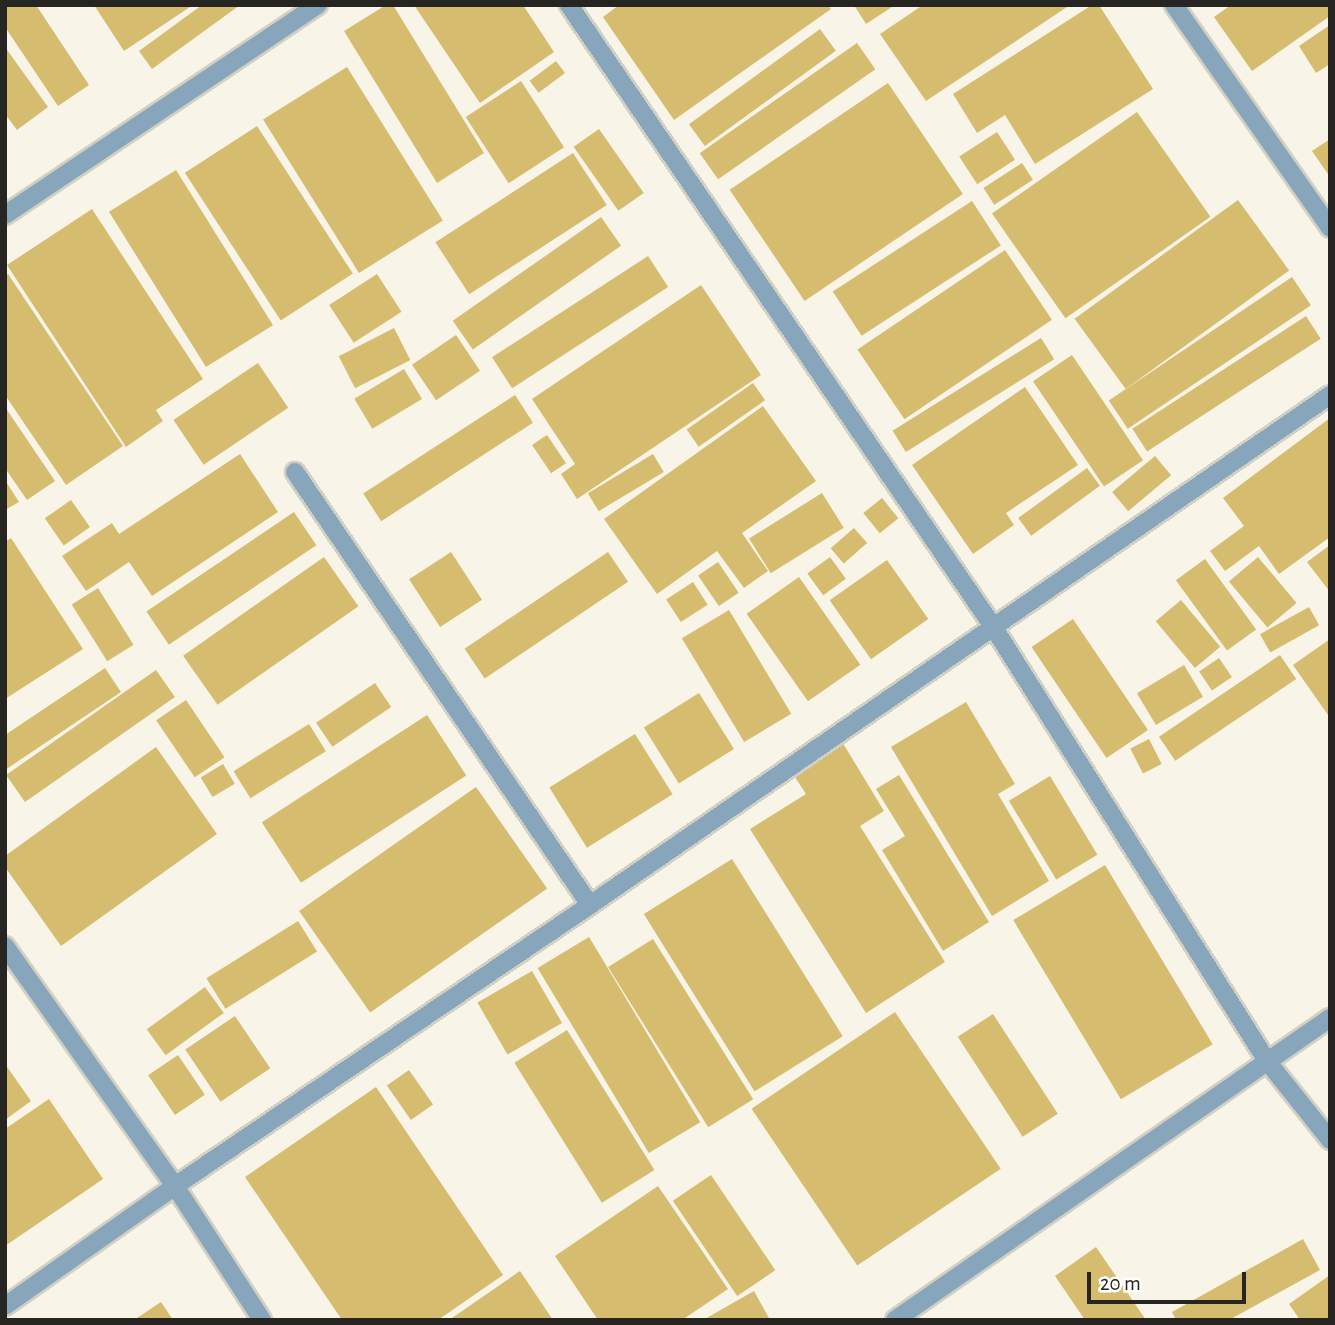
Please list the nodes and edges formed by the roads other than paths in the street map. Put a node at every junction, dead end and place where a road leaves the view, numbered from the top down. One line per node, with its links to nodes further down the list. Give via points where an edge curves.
1 (318, 5): 4 (street)
2 (569, 5): 8 (street)
3 (1175, 6): 5 (street)
4 (5, 215)
5 (1330, 228)
6 (1330, 395): 8 (street)
7 (295, 472): 9 (street)
8 (994, 628): 9 (street); 12 (street)
9 (590, 905): 14 (street)
10 (5, 946): 14 (street)
11 (1330, 1018): 12 (street)
12 (1267, 1061): 13 (street); 17 (street)
13 (1330, 1140)
14 (175, 1186): 15 (street); 16 (street)
15 (5, 1306)
16 (262, 1320)
17 (895, 1320)

